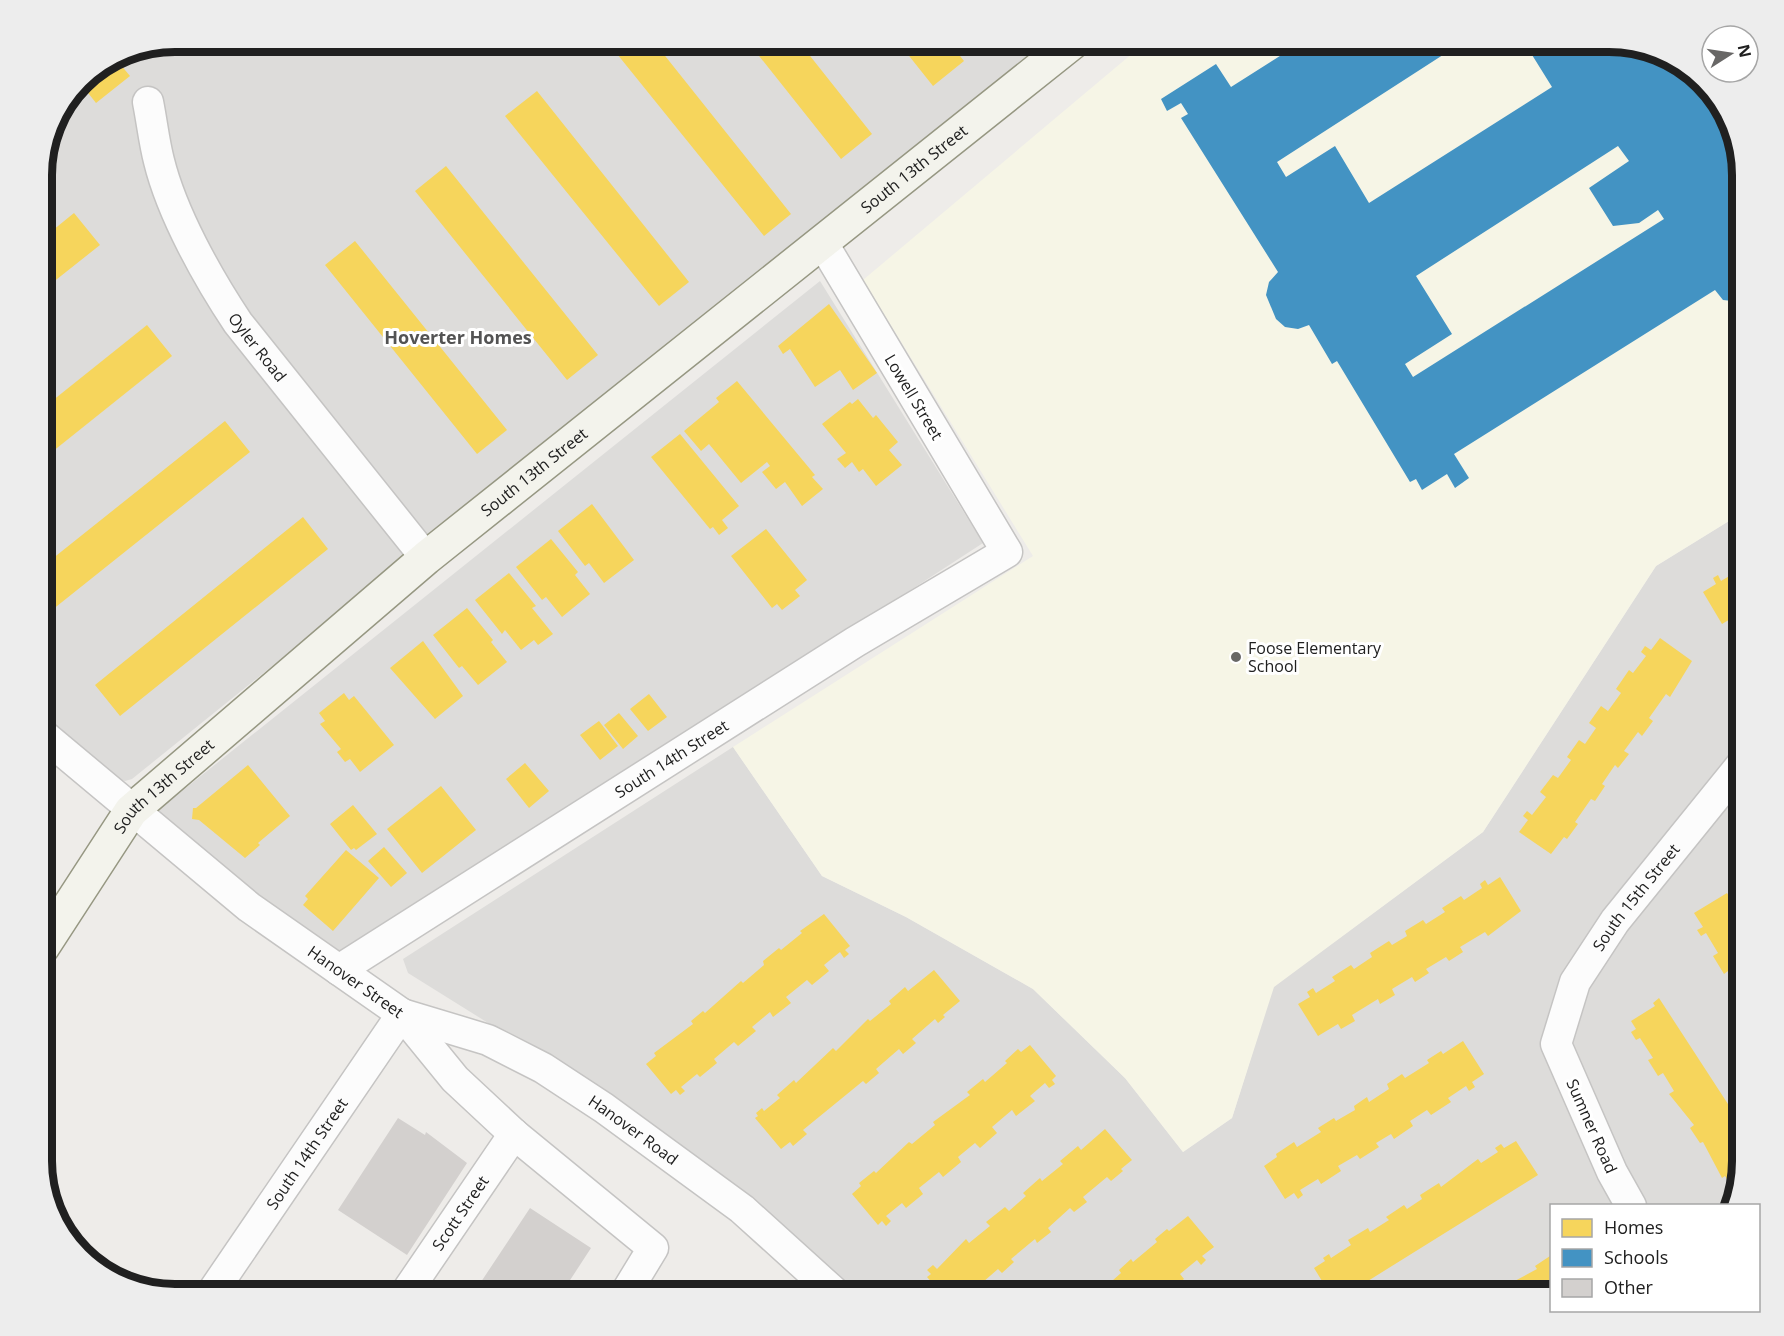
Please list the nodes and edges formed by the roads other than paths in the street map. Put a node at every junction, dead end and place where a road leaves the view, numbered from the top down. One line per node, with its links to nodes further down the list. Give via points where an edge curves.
1 (1060, 52): 3 (street, South 13th Street)
2 (148, 102): 5 (street, Oyler Road, via 159,163 183,225 212,283 238,323)
3 (822, 242): 4 (street, Lowell Street); 5 (street, South 13th Street)
4 (1007, 552): 10 (street, South 14th Street, via 855,642)
5 (426, 558): 8 (street, South 13th Street)
6 (53, 744): 8 (street, Hanover Street)
7 (1732, 776): 12 (street, South 15th Street, via 1610,929 1575,982)
8 (131, 811): 9 (street, South 13th Street); 10 (street, Hanover Street, via 249,907)
9 (53, 931)
10 (339, 970): 11 (street, Hanover Street)
11 (402, 1014): 13 (street, Hanover Street, via 455,1079); 15 (street, South 14th Street); 18 (street, Hanover Road, via 488,1040 543,1068 742,1209)
12 (1556, 1044): 14 (street, Sumner Road)
13 (514, 1134): 16 (street, Scott Street); 17 (street, Hanover Street, via 653,1248)
14 (1630, 1204)
15 (219, 1283)
16 (412, 1283)
17 (632, 1283)
18 (824, 1283)

